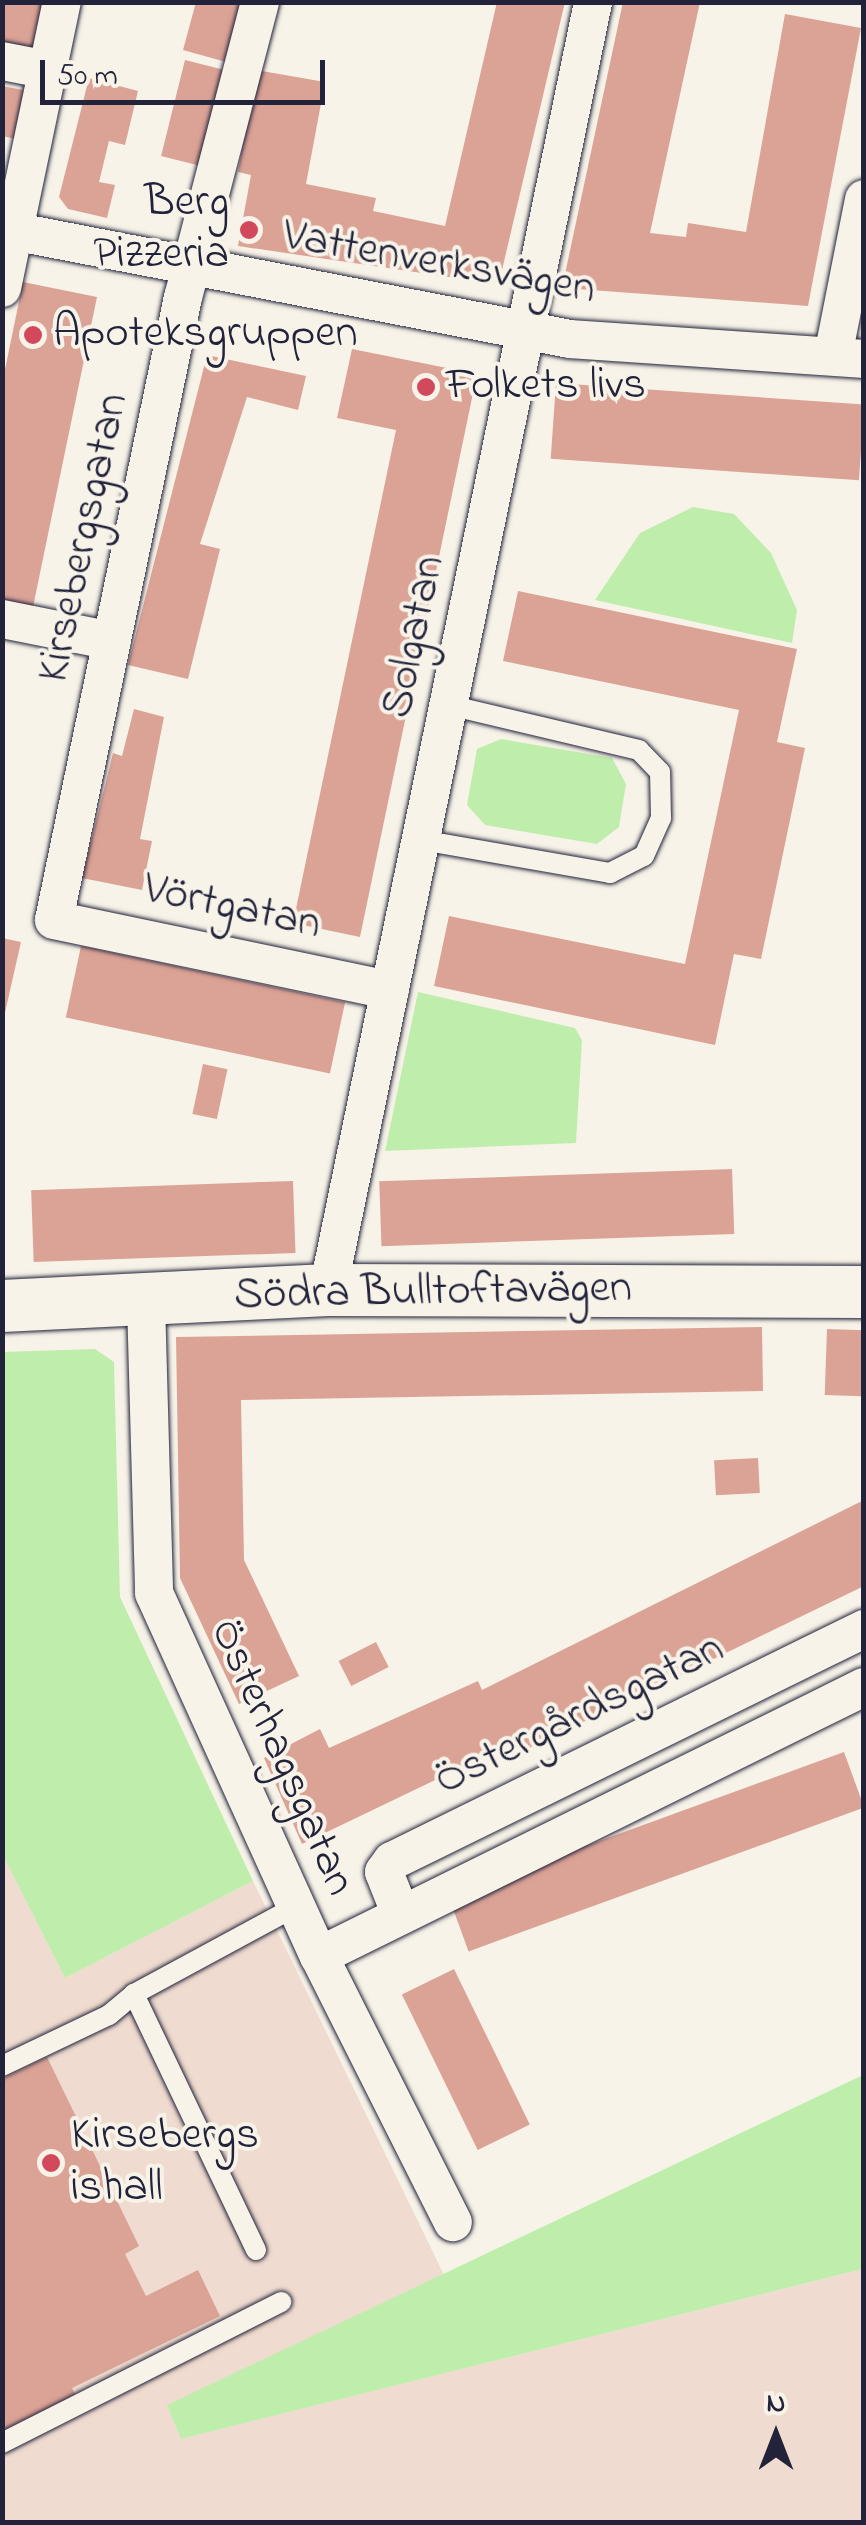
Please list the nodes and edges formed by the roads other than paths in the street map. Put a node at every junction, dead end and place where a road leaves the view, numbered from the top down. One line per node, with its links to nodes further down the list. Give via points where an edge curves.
1 (62, 2): 5 (street)
2 (260, 2): 8 (street, Kirsebergsgatan)
3 (593, 2): 9 (street, Solgatan)
4 (2, 61): 5 (street)
5 (48, 70): 7 (street)
6 (864, 199): 10 (street)
7 (7, 252): 8 (street, Vattenverksvägen)
8 (194, 268): 9 (street, Vattenverksvägen); 12 (street, Kirsebergsgatan)
9 (524, 330): 10 (street, Vattenverksvägen); 13 (street, Solgatan)
10 (848, 358)
11 (2, 618): 12 (street)
12 (112, 641): 15 (street, Kirsebergsgatan)
13 (449, 705): 14 (street, Solgatan); 14 (lane, via 639,750 660,772 661,818 644,856 610,873)
14 (422, 840): 16 (street, Solgatan)
15 (54, 920): 16 (street, Vörtgatan)
16 (390, 990): 17 (street, Solgatan)
17 (328, 1290): 18 (street, Södra Bulltoftavägen, via 780,1301); 19 (street, Södra Bulltoftavägen)
18 (864, 1292)
19 (146, 1302): 20 (street, Södra Bulltoftavägen); 23 (street, Österhagsgatan, via 154,1594)
20 (2, 1306)
21 (864, 1629): 24 (street, Östergårdsgatan, via 392,1862 384,1872)
22 (864, 1687): 24 (street)
23 (296, 1906): 25 (street, Österhagsgatan); 26 (lane)
24 (401, 1915): 25 (street)
25 (319, 1956): 28 (street, Österhagsgatan)
26 (134, 1994): 27 (lane, via 109,2015); 29 (lane)
27 (2, 2066)
28 (452, 2222)
29 (256, 2250)
30 (281, 2302): 31 (lane)
31 (2, 2443)

